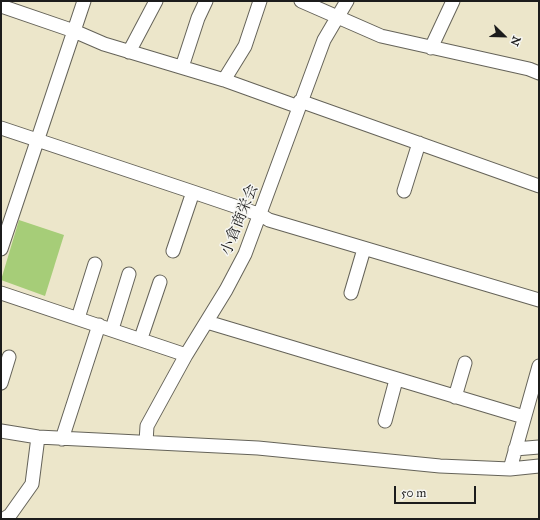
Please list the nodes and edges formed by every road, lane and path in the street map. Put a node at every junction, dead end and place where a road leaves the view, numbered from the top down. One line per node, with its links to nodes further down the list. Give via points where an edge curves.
1 (84, 1): 10 (street)
2 (156, 1): 12 (street)
3 (206, 1): 13 (street)
4 (260, 1): 15 (street, via 245,46)
5 (301, 1): 9 (street)
6 (347, 1): 9 (street, 小倉商栄会)
7 (452, 1): 11 (street)
8 (1, 6): 10 (street)
9 (338, 17): 11 (street, via 381,36); 16 (street, 小倉商栄会, via 324,40)
10 (74, 31): 12 (street); 18 (street)
11 (430, 48): 14 (street)
12 (129, 52): 13 (street)
13 (182, 67): 15 (street)
14 (539, 73)
15 (224, 80): 16 (street)
16 (300, 104): 19 (street); 23 (street, 小倉商栄会)
17 (1, 128): 18 (street)
18 (38, 140): 22 (street); 24 (street)
19 (419, 144): 20 (street); 21 (street)
20 (539, 186)
21 (404, 191)
22 (193, 192): 23 (street); 27 (street)
23 (261, 215): 25 (street, via 269,220); 35 (street, 小倉商栄会, via 245,254)
24 (6, 218): 26 (street)
25 (364, 248): 32 (street); 33 (street)
26 (1, 249)
27 (173, 251)
28 (95, 264): 34 (street)
29 (129, 274): 36 (street)
30 (160, 282): 37 (street)
31 (1, 293): 34 (street)
32 (351, 293)
33 (539, 300)
34 (78, 318): 36 (street)
35 (207, 322): 38 (street, 小倉商栄会); 42 (street)
36 (105, 327): 37 (street); 49 (street)
37 (140, 338): 38 (street)
38 (186, 355): 50 (street, 小倉商栄会, via 146,426)
39 (9, 357): 43 (street)
40 (465, 363): 44 (street)
41 (539, 366): 45 (street)
42 (396, 380): 44 (street); 46 (street)
43 (1, 383)
44 (454, 397): 45 (street)
45 (524, 417): 52 (street)
46 (385, 421)
47 (1, 431): 48 (street)
48 (38, 437): 49 (street); 55 (street, via 32,484 10,515)
49 (62, 439): 50 (street)
50 (146, 442): 54 (street, via 258,448 440,466)
51 (539, 448): 52 (street)
52 (515, 449): 54 (street)
53 (539, 466): 54 (street)
54 (510, 469)
55 (4, 519)

